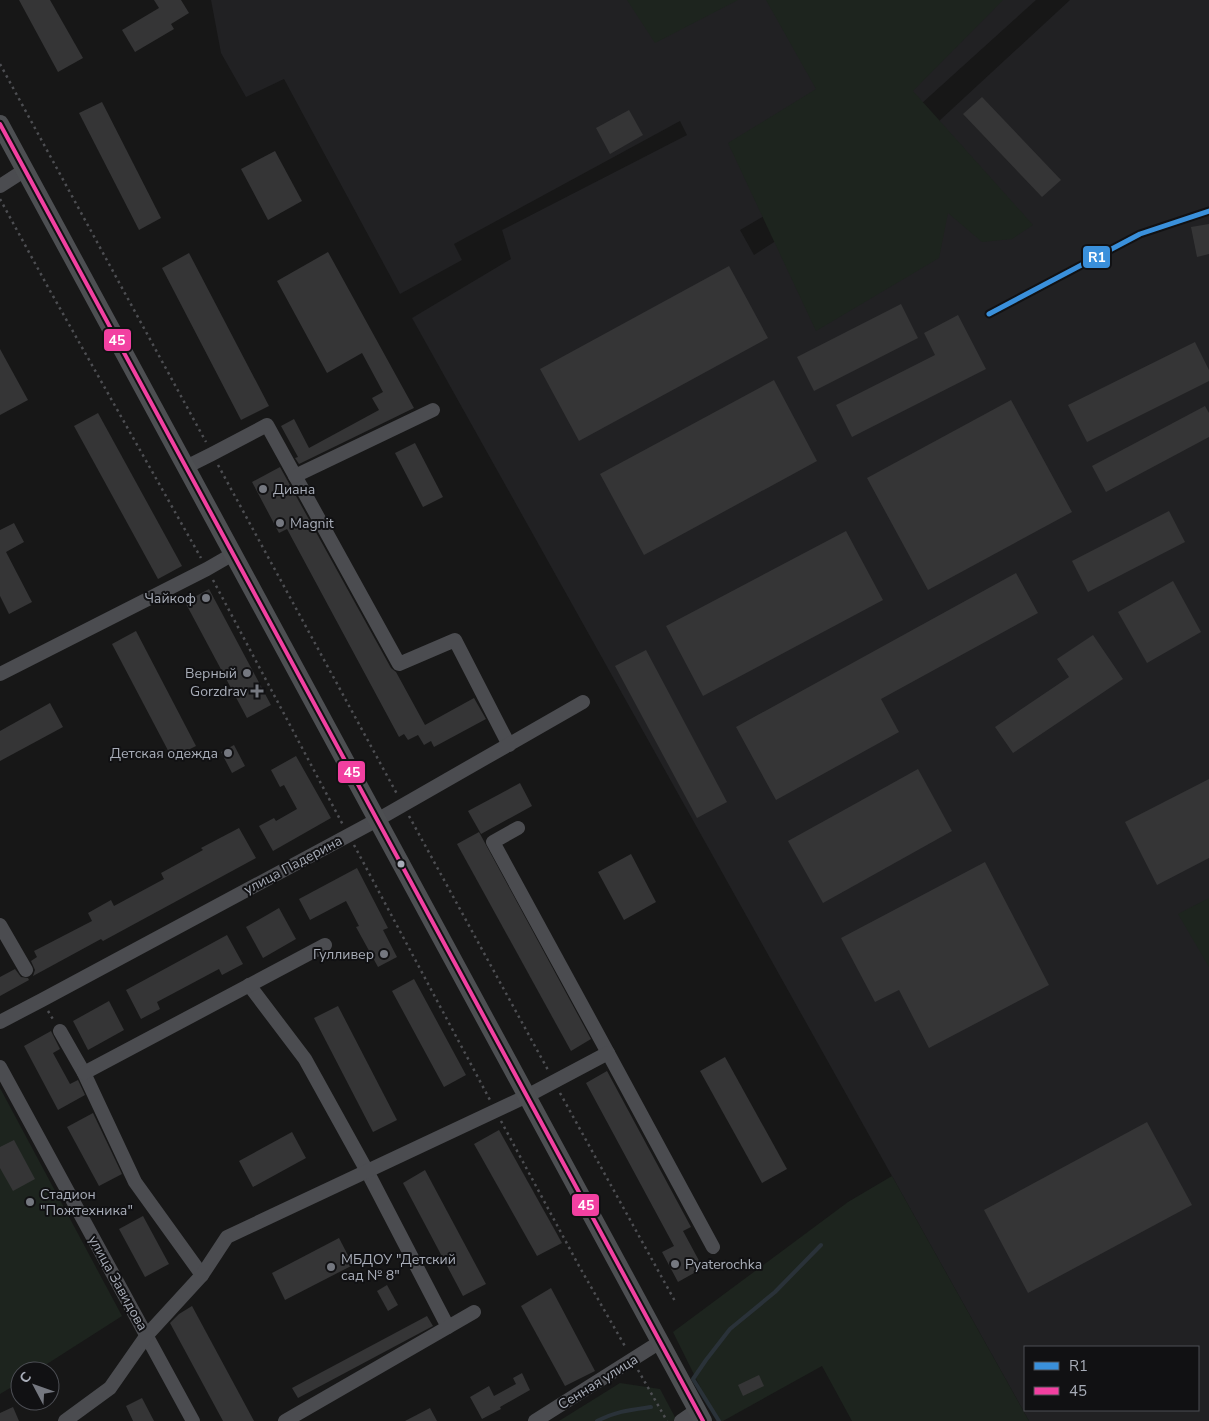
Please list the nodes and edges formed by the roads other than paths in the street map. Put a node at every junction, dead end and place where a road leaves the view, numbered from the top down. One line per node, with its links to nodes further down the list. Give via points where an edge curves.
1 (0, 124): 2 (main road)
2 (25, 170): 3 (street); 5 (main road)
3 (0, 186)
4 (433, 410): 6 (street)
5 (186, 467): 6 (street, via 267,424); 7 (main road)
6 (295, 476): 10 (street, via 399,664 455,640)
7 (233, 554): 8 (street); 11 (main road)
8 (0, 674)
9 (583, 702): 10 (street, улица Падерина)
10 (509, 744): 11 (street, улица Падерина)
11 (377, 820): 17 (street, улица Падерина); 22 (main road)
12 (518, 828): 19 (street, via 493,842)
13 (0, 925): 15 (street)
14 (325, 945): 16 (street)
15 (26, 970)
16 (249, 985): 21 (street); 23 (street, via 305,1059)
17 (0, 1022)
18 (60, 1031): 21 (street)
19 (608, 1053): 22 (street); 24 (street)
20 (0, 1067): 28 (street, улица Завидова)
21 (84, 1073): 25 (street, via 134,1182)
22 (527, 1096): 23 (street); 29 (main road)
23 (367, 1171): 25 (street, via 227,1237); 27 (street)
24 (713, 1247)
25 (202, 1275): 28 (street)
26 (474, 1312): 27 (street)
27 (448, 1327): 33 (street)
28 (147, 1335): 31 (street, via 110,1388); 32 (street, улица Завидова)
29 (660, 1342): 30 (main road); 34 (street, Сенная улица)
30 (700, 1416): 35 (street)
31 (65, 1421)
32 (193, 1421)
33 (285, 1421)
34 (535, 1421)
35 (680, 1421)

